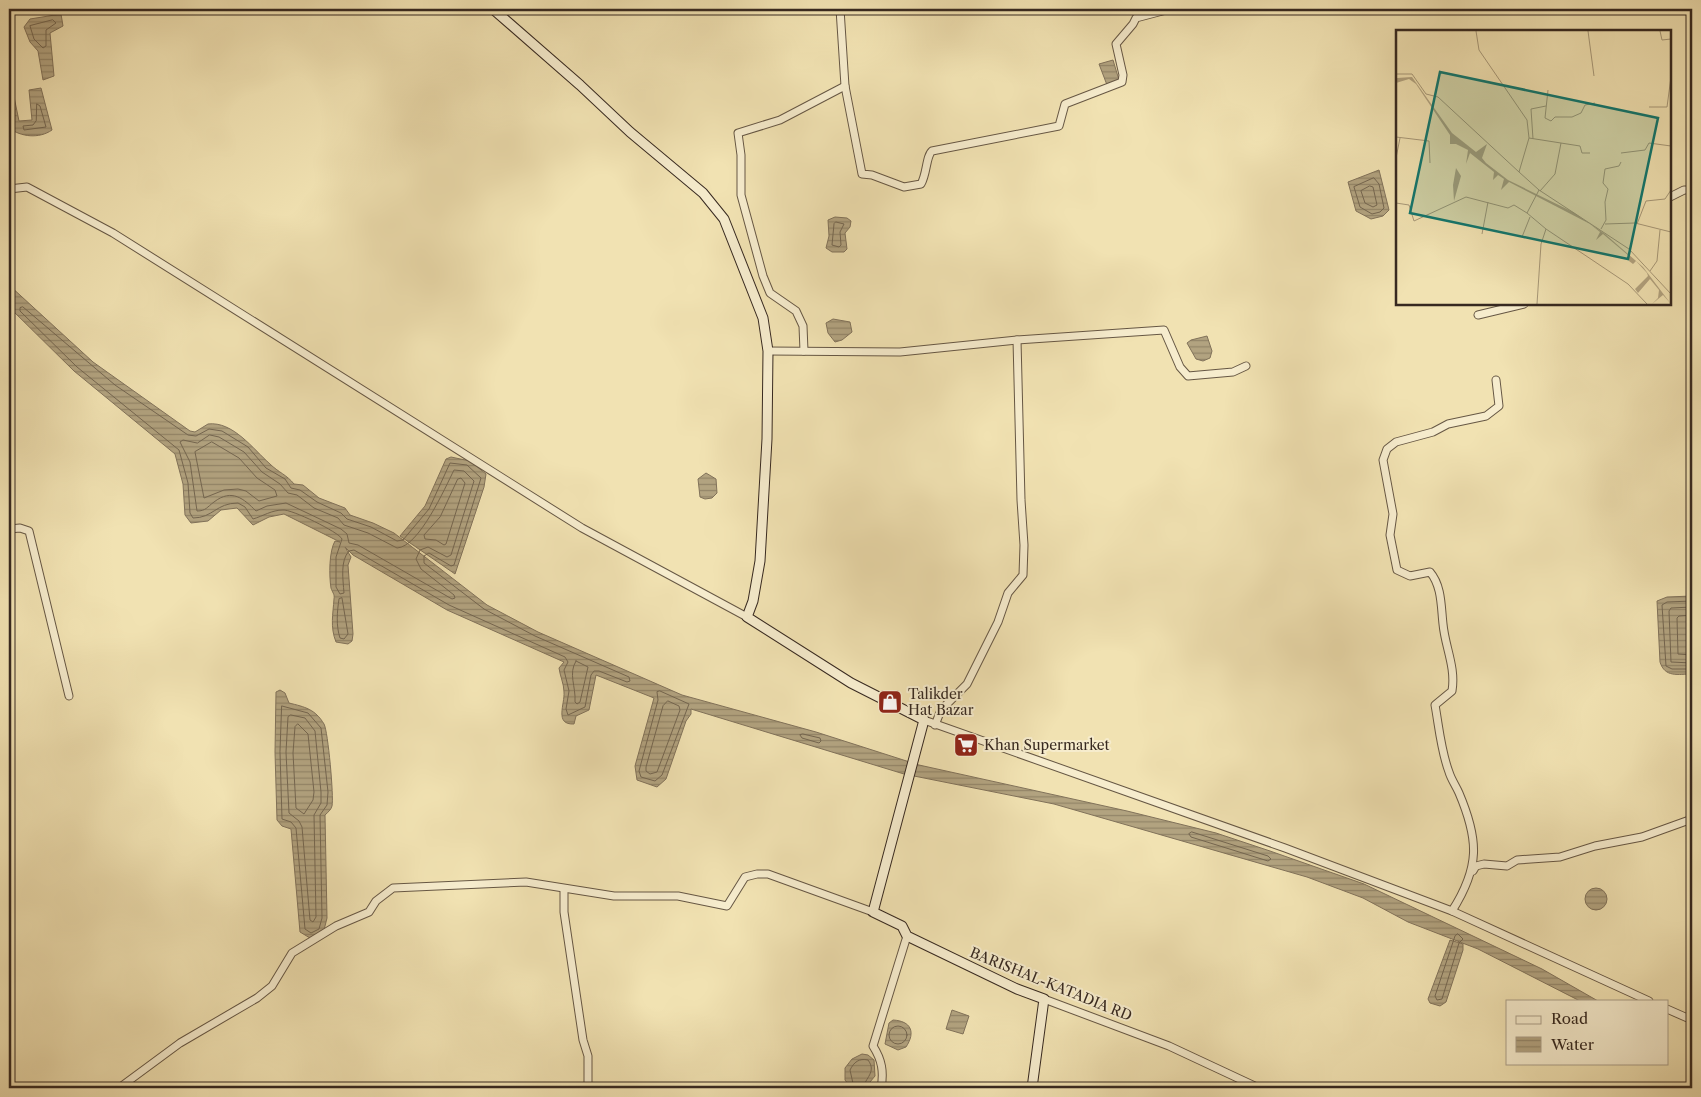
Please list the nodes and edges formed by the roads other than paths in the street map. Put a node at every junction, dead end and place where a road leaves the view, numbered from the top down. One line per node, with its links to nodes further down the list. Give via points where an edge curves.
1 (493, 9): 11 (main road, via 703,194 724,219 763,318)
2 (840, 9): 4 (street)
3 (1170, 9): 4 (street, via 1138,16 1119,38 1116,44 1122,82 1065,104 1059,126 932,151 921,184 904,187 862,174)
4 (845, 86): 12 (street, via 780,120 738,133 741,195 763,276 770,293 796,310 803,326)
5 (9, 189): 16 (street, via 27,186 113,233 582,528)
6 (1692, 190): 7 (street)
7 (1671, 196)
8 (1520, 305): 9 (street)
9 (1478, 315)
10 (1017, 340): 12 (street, via 900,352); 13 (street, via 1164,330 1180,367 1188,376 1233,372); 19 (street, via 1023,575 1008,593 998,622 967,684 941,710)
11 (768, 351): 12 (street); 16 (main road, via 760,561 753,601)
12 (804, 351)
13 (1246, 366)
14 (1496, 380): 21 (street, via 1499,406 1486,416 1448,424 1433,432 1396,442 1387,449 1383,460 1393,514 1390,535 1397,570 1410,576 1430,572 1443,606 1453,685 1452,691 1435,705 1446,762 1470,825)
15 (9, 528): 17 (street, via 29,530)
16 (746, 618): 18 (main road, via 851,683)
17 (69, 696)
18 (924, 720): 19 (street); 24 (main road)
19 (935, 725): 23 (street, via 1285,848)
20 (1692, 819): 21 (street, via 1642,837 1560,857 1517,860 1508,866 1479,865)
21 (1472, 874): 23 (street)
22 (564, 889): 24 (street, via 614,896 678,896 727,906 745,877 768,874); 30 (street, via 526,882 392,888 376,901 369,912 336,926 292,953 272,986 257,998 180,1043); 31 (street, via 564,912 588,1056)
23 (1452, 911): 27 (street)
24 (873, 912): 25 (main road, BARISHAL-KATADIA RD, via 902,926)
25 (907, 936): 26 (main road, BARISHAL-KATADIA RD); 32 (street, via 873,1046 881,1058 883,1077)
26 (1044, 999): 33 (main road); 34 (street, BARISHAL-KATADIA RD, via 1169,1046)
27 (1647, 1000)
28 (1668, 1009): 29 (street)
29 (1692, 1020)
30 (119, 1088)
31 (588, 1088)
32 (880, 1088)
33 (1032, 1088)
34 (1259, 1088)

